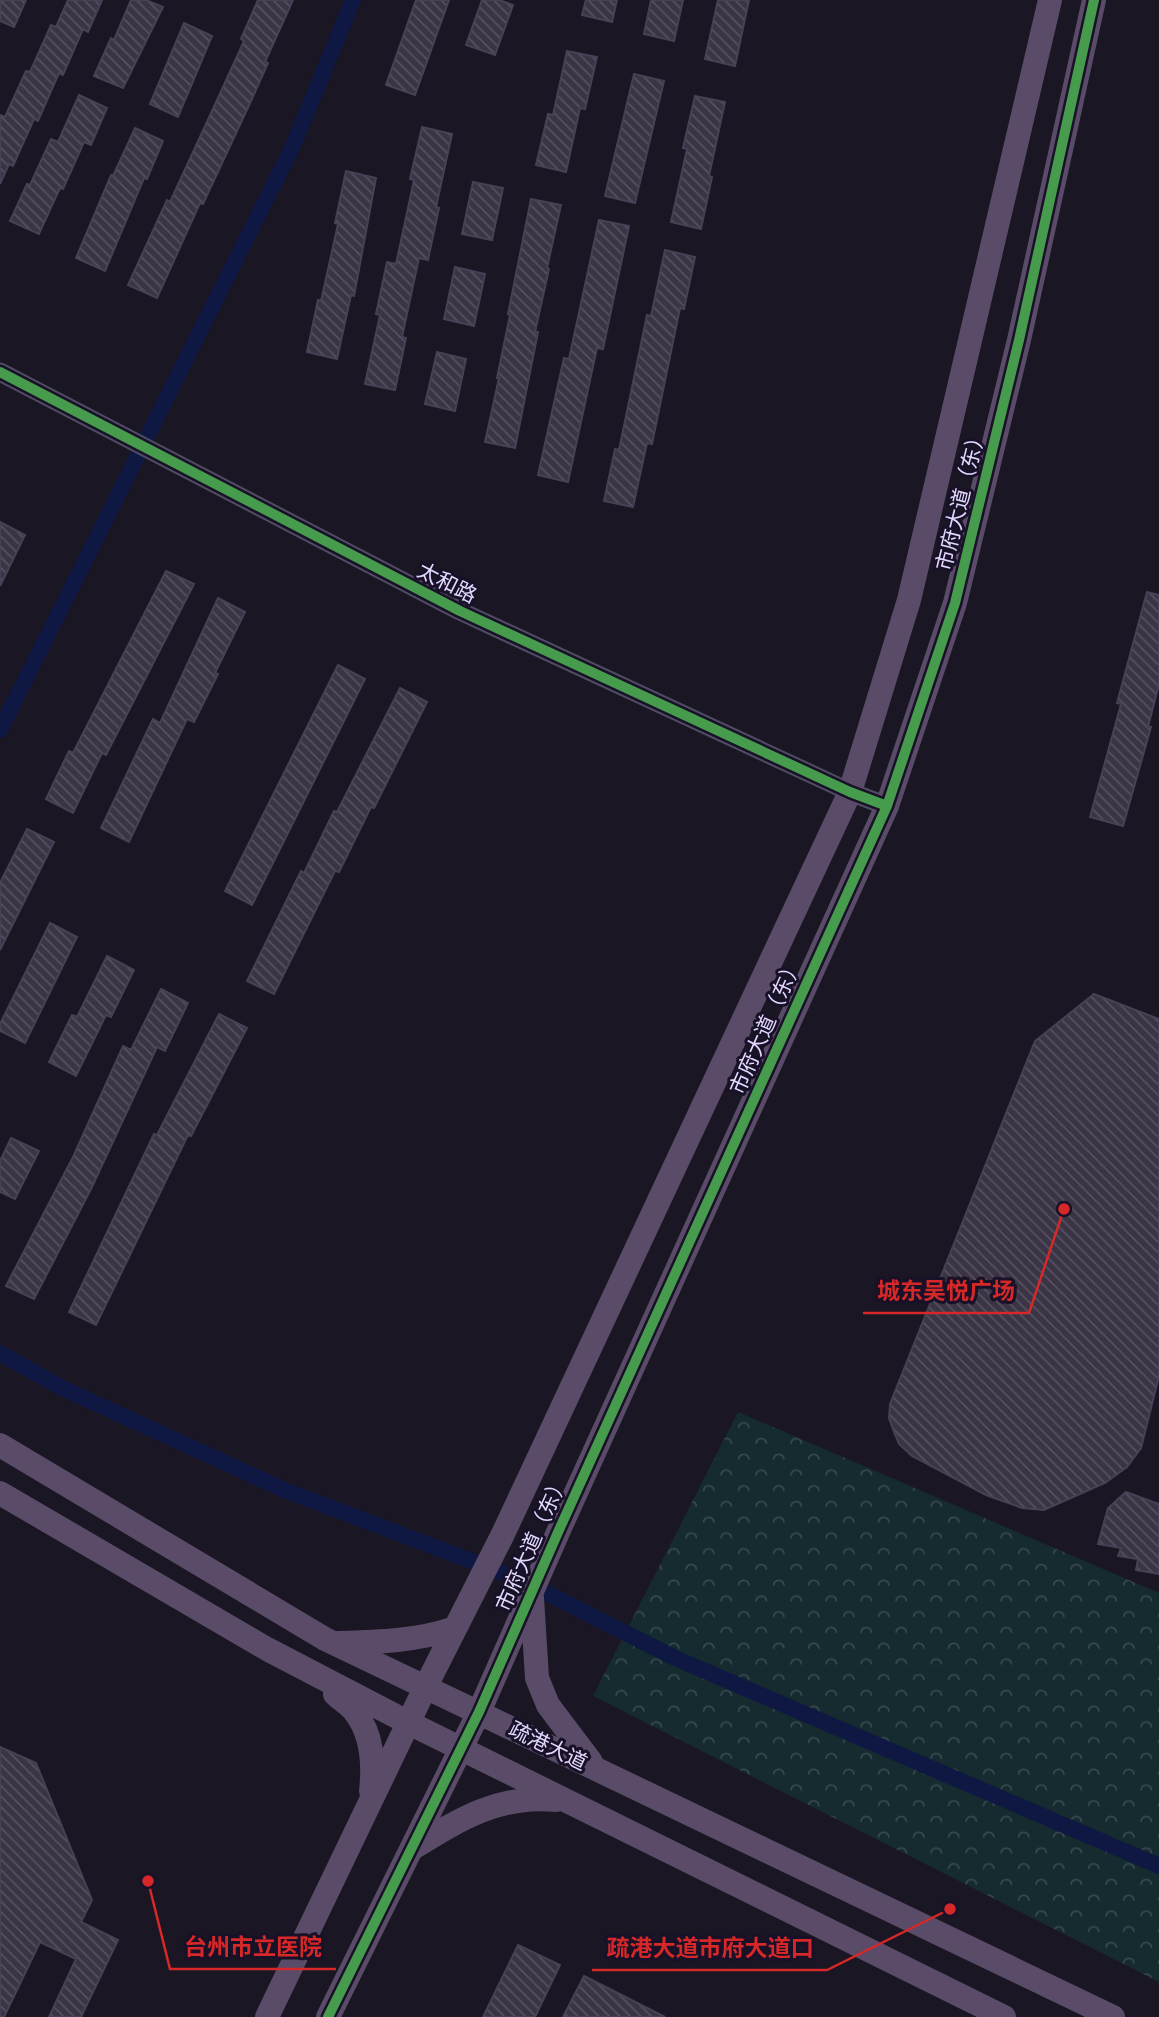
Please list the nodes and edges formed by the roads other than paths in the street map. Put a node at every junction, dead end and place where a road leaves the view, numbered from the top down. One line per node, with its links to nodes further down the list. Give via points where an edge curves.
1 (1050, 0): 4 (main road, 市府大道（东）, via 909,600)
2 (1094, 0): 5 (main road, 市府大道（东）, via 956,603)
3 (0, 372): 4 (street, 太和路, via 460,611)
4 (850, 792): 5 (street, 太和路); 9 (main road, 市府大道（东）)
5 (887, 806): 8 (main road, 市府大道（东）)
6 (0, 1444): 10 (main road, 疏港大道)
7 (0, 1493): 11 (main road, 疏港大道)
8 (532, 1592): 13 (main road, 市府大道（东）); 16 (main road, via 537,1678 548,1705)
9 (460, 1618): 10 (main road, via 436,1635); 12 (main road, 市府大道（东）)
10 (333, 1643): 12 (main road, 疏港大道)
11 (311, 1672): 14 (main road, 疏港大道); 18 (main road, via 355,1712 364,1727 374,1765)
12 (425, 1688): 13 (main road, 疏港大道); 14 (main road, 市府大道（东）)
13 (479, 1712): 15 (main road, 市府大道（东）); 16 (main road, 疏港大道)
14 (409, 1723): 15 (main road, 疏港大道); 18 (main road, 市府大道（东）)
15 (461, 1749): 17 (main road, 疏港大道); 19 (main road, 市府大道（东）)
16 (595, 1768): 23 (main road, 疏港大道)
17 (566, 1801): 19 (main road, via 539,1798 491,1807 455,1821); 22 (main road, 疏港大道)
18 (370, 1804): 20 (main road, 市府大道（东）)
19 (412, 1848): 21 (main road, 市府大道（东）)
20 (267, 2017)
21 (328, 2017)
22 (1004, 2017)
23 (1113, 2017)

